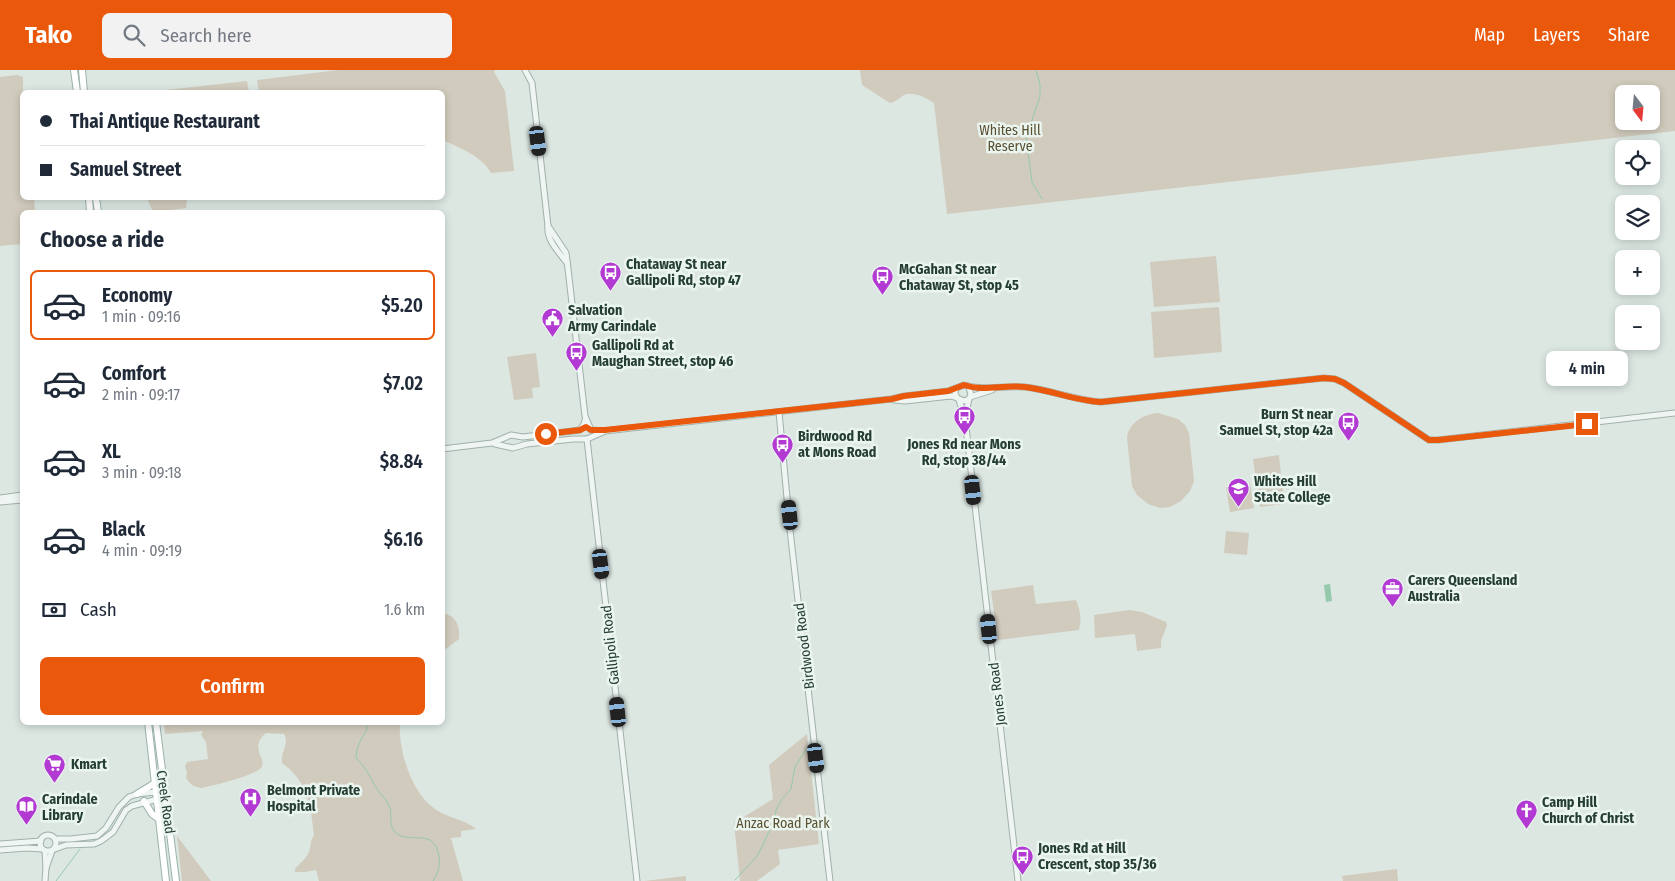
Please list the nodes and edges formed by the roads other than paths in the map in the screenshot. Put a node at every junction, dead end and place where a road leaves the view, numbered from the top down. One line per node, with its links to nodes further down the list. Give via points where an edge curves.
1 (74, 70): 4 (main road)
2 (82, 70): 5 (main road)
3 (525, 70): 14 (street, via 532,83 548,226 566,254)
4 (77, 90)
5 (84, 90)
6 (969, 387): 7 (street, via 960,385); 8 (street); 9 (street)
7 (956, 388): 10 (street); 11 (street)
8 (999, 388): 9 (street); 13 (street, via 1027,387 1101,402 1329,378 1344,383 1429,440)
9 (969, 398): 11 (street, via 964,401); 15 (street, Jones Road)
10 (892, 399): 11 (street, via 905,401 951,396); 12 (street)
11 (958, 399): 15 (street, Jones Road)
12 (779, 412): 18 (street); 50 (street, Birdwood Road)
13 (1675, 413)
14 (585, 416): 16 (street); 17 (street)
15 (965, 418): 51 (street, Jones Road)
16 (581, 429): 17 (street); 19 (street); 21 (street, via 579,434)
17 (590, 429): 18 (street); 21 (street, via 592,434)
18 (605, 430): 21 (street)
19 (515, 436): 20 (street); 23 (street, via 519,440)
20 (508, 438): 22 (street); 24 (street)
21 (586, 438): 23 (street); 49 (street, Gallipoli Road)
22 (492, 444): 24 (street); 25 (street)
23 (517, 446): 24 (street)
24 (509, 447)
25 (445, 449)
26 (20, 496): 27 (street)
27 (0, 498)
28 (20, 500): 29 (street)
29 (0, 502)
30 (148, 725): 32 (main road, Creek Road)
31 (156, 725): 34 (main road, Creek Road)
32 (155, 782): 33 (main road); 35 (main road, Creek Road)
33 (137, 794): 35 (street); 40 (street, via 122,803 97,836)
34 (164, 794): 35 (street); 48 (main road, Creek Road)
35 (157, 796): 36 (street); 37 (main road, Creek Road)
36 (144, 801): 37 (main road); 40 (street, via 129,808 109,836 101,841 94,844)
37 (159, 819): 47 (main road, Creek Road)
38 (56, 839): 39 (street, via 46,835); 40 (street); 44 (street)
39 (40, 840): 41 (street); 43 (street)
40 (66, 842): 44 (street)
41 (0, 844)
42 (0, 850): 43 (street)
43 (43, 850): 44 (street); 45 (street)
44 (54, 850): 45 (street)
45 (46, 868): 46 (street)
46 (44, 881)
47 (166, 881)
48 (176, 881)
49 (637, 881)
50 (830, 881)
51 (1018, 881)

